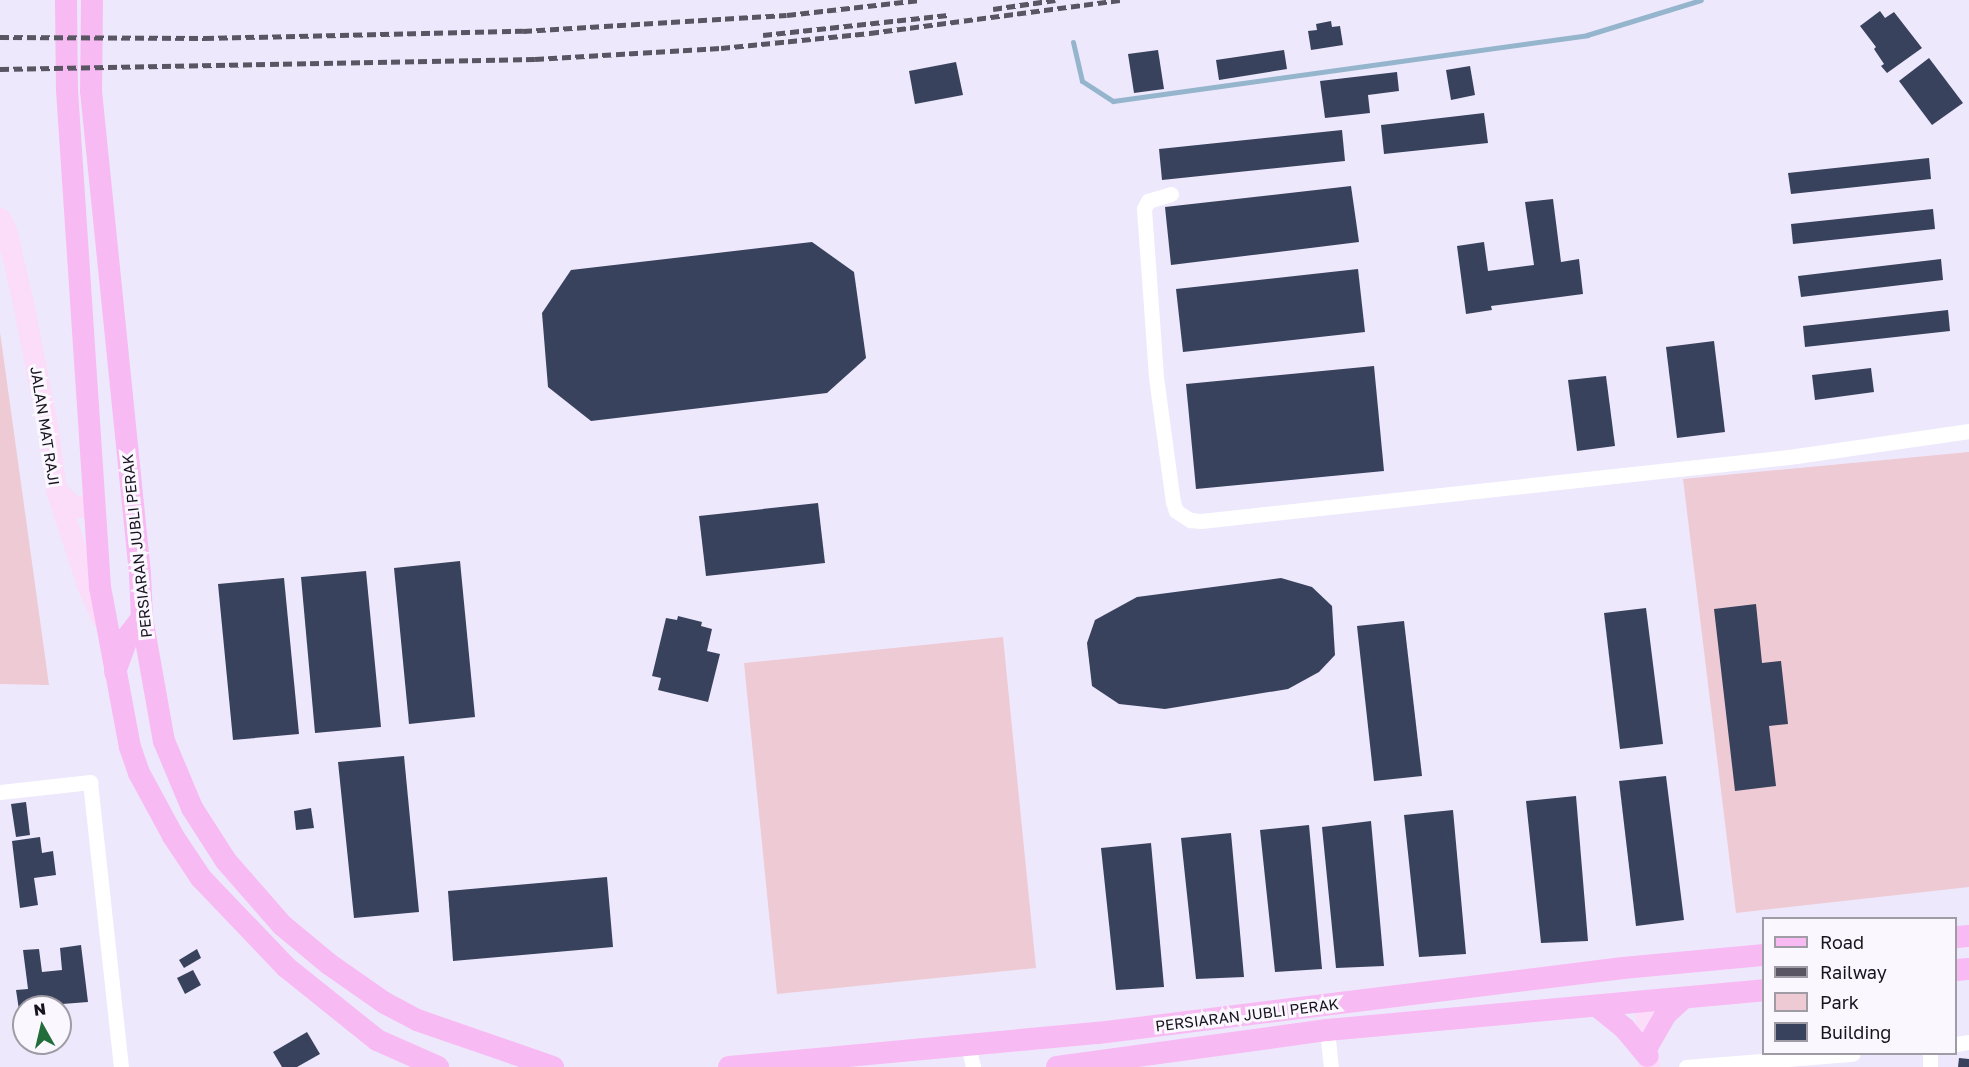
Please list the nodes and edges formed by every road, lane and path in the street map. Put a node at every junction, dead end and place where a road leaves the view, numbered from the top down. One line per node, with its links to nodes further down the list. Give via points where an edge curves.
1 (66, 10): 7 (main road, via 67,90)
2 (92, 10): 8 (main road, PERSIARAN JUBLI PERAK, via 92,91)
3 (1171, 194): 5 (street, via 1148,201 1144,208 1156,377 1173,502 1176,511 1190,520 1778,458)
4 (0, 218): 6 (street, JALAN MAT RAJI, via 22,298)
5 (1969, 431)
6 (56, 490): 7 (street, via 71,504 81,507); 9 (street, JALAN MAT RAJI, via 87,585)
7 (94, 500): 9 (main road)
8 (142, 618): 10 (main road, via 128,636); 18 (main road, PERSIARAN JUBLI PERAK, via 164,741 192,808 226,861 282,925 329,964)
9 (107, 630): 10 (main road)
10 (114, 673): 21 (main road, via 139,772 201,878 286,968)
11 (0, 792): 24 (street, via 90,782)
12 (1762, 955): 13 (main road, PERSIARAN JUBLI PERAK)
13 (1623, 968): 16 (main road, via 1638,980); 20 (main road, PERSIARAN JUBLI PERAK, via 1098,1033)
14 (1762, 990): 15 (main road, PERSIARAN JUBLI PERAK)
15 (1684, 998): 16 (main road, PERSIARAN JUBLI PERAK); 23 (main road, via 1666,1014)
16 (1644, 1001): 17 (main road, PERSIARAN JUBLI PERAK); 23 (street)
17 (1597, 1006): 19 (main road, PERSIARAN JUBLI PERAK); 23 (main road, via 1625,1029)
18 (417, 1020): 26 (main road, via 430,1036); 27 (main road, PERSIARAN JUBLI PERAK)
19 (1327, 1030): 30 (main road, PERSIARAN JUBLI PERAK); 31 (street)
20 (968, 1044): 28 (main road, PERSIARAN JUBLI PERAK); 29 (street)
21 (393, 1049): 25 (main road); 26 (main road)
22 (1828, 1055): 32 (street)
23 (1648, 1057)
24 (121, 1067)
25 (410, 1067)
26 (439, 1067)
27 (553, 1067)
28 (729, 1067)
29 (973, 1067)
30 (1057, 1067)
31 (1331, 1067)
32 (1686, 1067)

